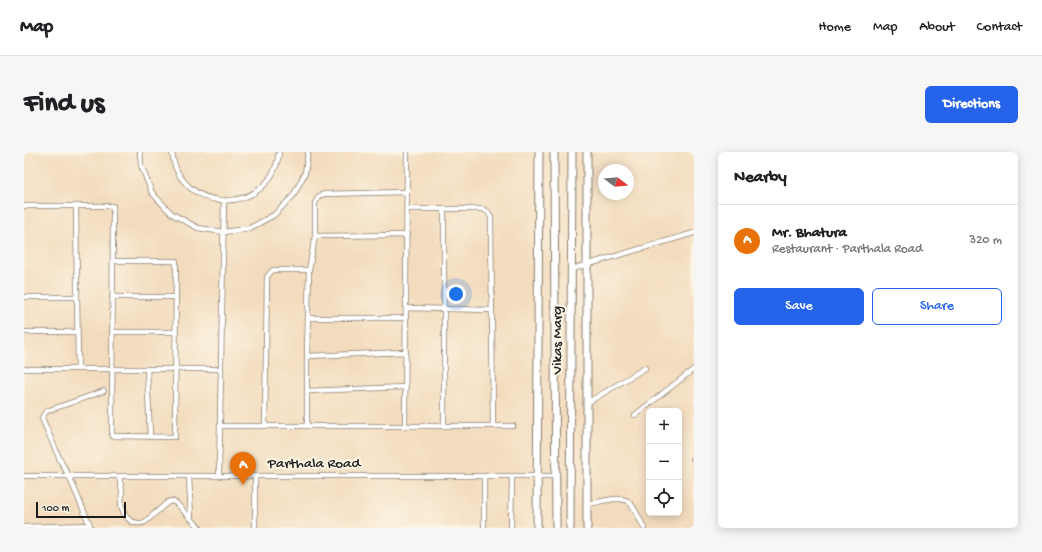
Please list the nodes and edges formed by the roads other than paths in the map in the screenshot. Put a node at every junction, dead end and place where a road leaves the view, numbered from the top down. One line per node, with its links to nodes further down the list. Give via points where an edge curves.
1 (140, 152): 16 (street, via 141,165 152,193 172,214 198,228)
2 (172, 152): 11 (street, via 178,173 185,183 208,198)
3 (279, 152): 11 (street, via 272,175 262,187 249,196)
4 (308, 152): 16 (street, via 305,173 293,196 274,215 250,228)
5 (407, 152): 10 (street)
6 (539, 152): 68 (street)
7 (554, 152): 69 (street, Vikas Marg)
8 (572, 152): 22 (street, Vikas Marg)
9 (587, 152): 21 (street)
10 (407, 192): 14 (street); 19 (street, via 319,196 315,203)
11 (224, 201): 16 (street)
12 (24, 206): 13 (street)
13 (76, 206): 20 (street, via 113,206); 25 (street)
14 (407, 209): 15 (street); 18 (street)
15 (444, 210): 29 (street); 30 (street, via 483,209 491,217)
16 (224, 232): 45 (street)
17 (694, 233): 21 (street)
18 (407, 235): 19 (street); 28 (street)
19 (315, 236): 23 (street)
20 (113, 261): 26 (street); 27 (street, via 176,261)
21 (587, 265): 22 (street); 50 (street)
22 (572, 269): 80 (street, Vikas Marg)
23 (309, 270): 31 (street); 53 (street, via 273,270 268,278)
24 (24, 297): 25 (street)
25 (77, 297): 34 (street)
26 (112, 297): 27 (street); 35 (street)
27 (176, 297): 36 (street)
28 (406, 308): 29 (street); 32 (street)
29 (444, 309): 30 (street); 56 (street)
30 (492, 310): 57 (street)
31 (308, 318): 32 (street); 38 (street)
32 (406, 318): 37 (street)
33 (24, 332): 34 (street)
34 (77, 332): 41 (street)
35 (112, 332): 36 (street); 42 (street)
36 (176, 332): 44 (street)
37 (406, 352): 38 (street); 47 (street)
38 (307, 356): 49 (street)
39 (645, 368): 50 (street)
40 (24, 369): 41 (street)
41 (78, 369): 42 (street)
42 (112, 369): 43 (street); 59 (street, via 112,436)
43 (147, 369): 44 (street); 59 (street)
44 (176, 369): 45 (street); 59 (street, via 175,437)
45 (221, 369): 52 (street)
46 (694, 369): 51 (street)
47 (406, 387): 49 (street); 55 (street)
48 (104, 391): 61 (street, via 47,412 42,418)
49 (307, 391): 54 (street)
50 (587, 404): 70 (street)
51 (635, 415)
52 (220, 426): 53 (street); 64 (street)
53 (265, 426): 54 (street)
54 (307, 426): 55 (street)
55 (405, 426): 56 (street)
56 (444, 426): 57 (street)
57 (493, 426): 58 (street)
58 (513, 426)
59 (150, 437)
60 (24, 476): 61 (street, Parthala Road)
61 (69, 476): 62 (street, Parthala Road); 72 (street)
62 (119, 476): 63 (street, Parthala Road); 71 (street, via 124,514 134,523 145,522 172,501 176,502)
63 (189, 476): 64 (street, Parthala Road); 71 (street)
64 (219, 476): 65 (street, Parthala Road)
65 (255, 476): 66 (street, Parthala Road); 75 (street)
66 (484, 476): 67 (street, Parthala Road); 76 (street)
67 (512, 476): 68 (street, Parthala Road); 77 (street)
68 (538, 476): 69 (street, Parthala Road); 78 (street)
69 (556, 476): 79 (street, Vikas Marg)
70 (587, 504): 81 (street); 82 (street, via 625,500 630,503)
71 (191, 519): 74 (street)
72 (90, 526): 73 (street)
73 (24, 527)
74 (200, 528)
75 (255, 528)
76 (484, 528)
77 (511, 528)
78 (537, 528)
79 (556, 528)
80 (570, 528)
81 (587, 528)
82 (644, 528)

